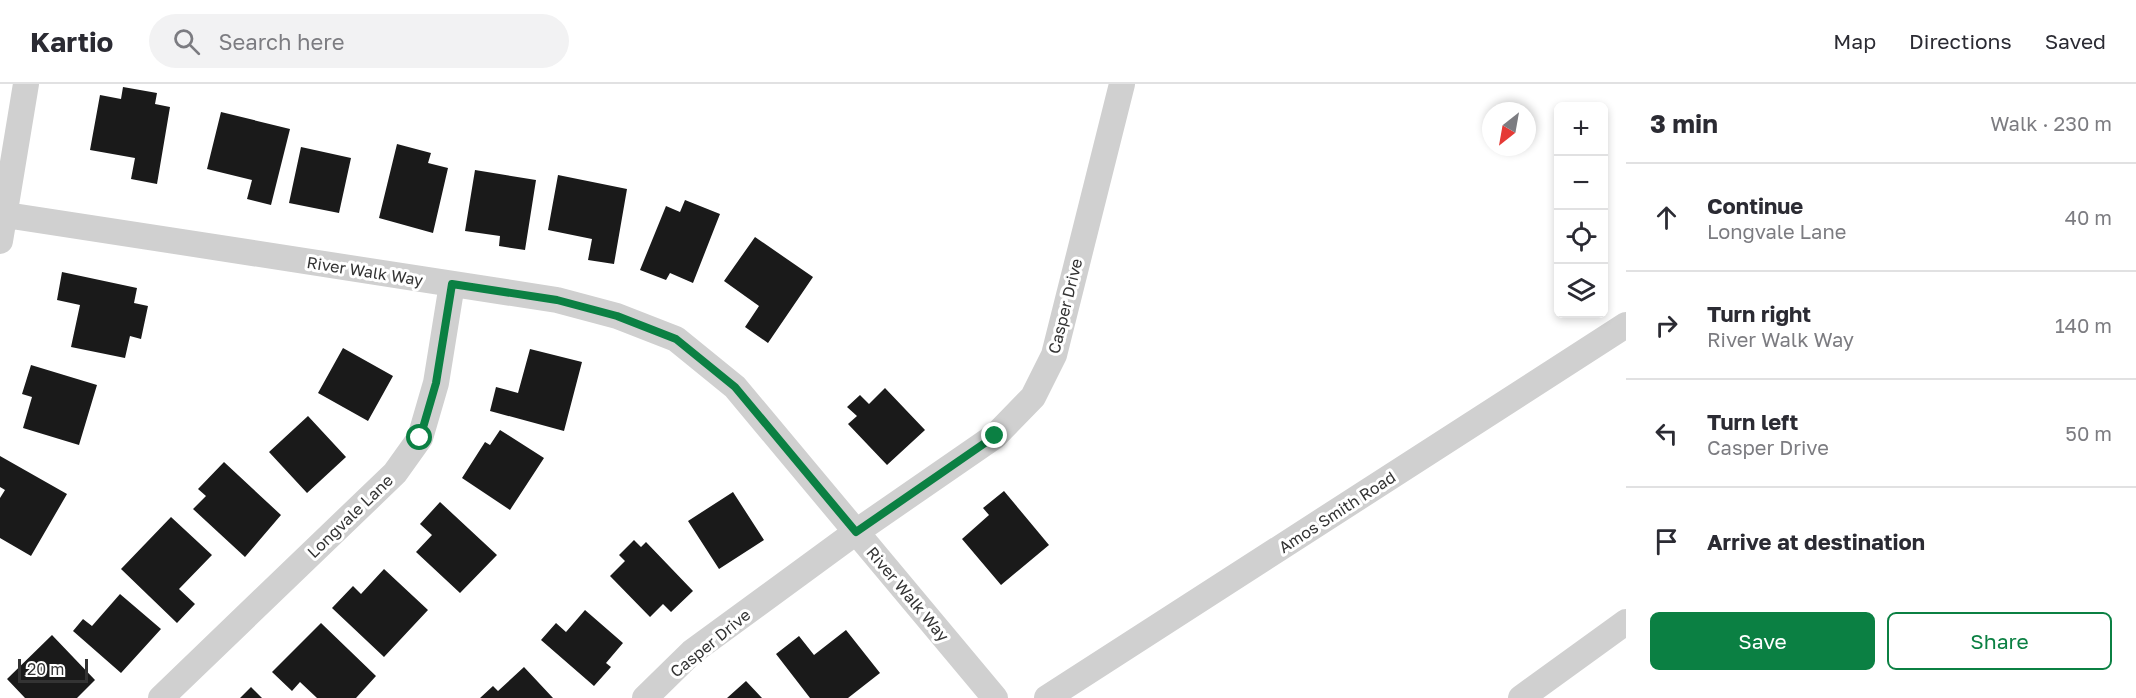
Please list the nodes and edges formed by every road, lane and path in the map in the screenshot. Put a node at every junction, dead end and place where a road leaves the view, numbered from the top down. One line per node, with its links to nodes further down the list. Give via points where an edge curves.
1 (26, 84): 3 (street)
2 (1122, 84): 7 (street, Casper Drive, via 1054,355 1033,397 995,436)
3 (3, 215): 4 (street); 5 (street, River Walk Way)
4 (0, 240)
5 (452, 284): 7 (street, River Walk Way, via 557,300 617,316 676,339 735,387); 9 (street, Longvale Lane, via 436,383 420,438 395,473)
6 (1626, 325): 12 (street, Amos Smith Road)
7 (856, 532): 10 (street, Casper Drive, via 692,652); 11 (street, River Walk Way)
8 (1626, 622): 13 (street)
9 (161, 698)
10 (645, 698)
11 (995, 698)
12 (1047, 698)
13 (1521, 698)

